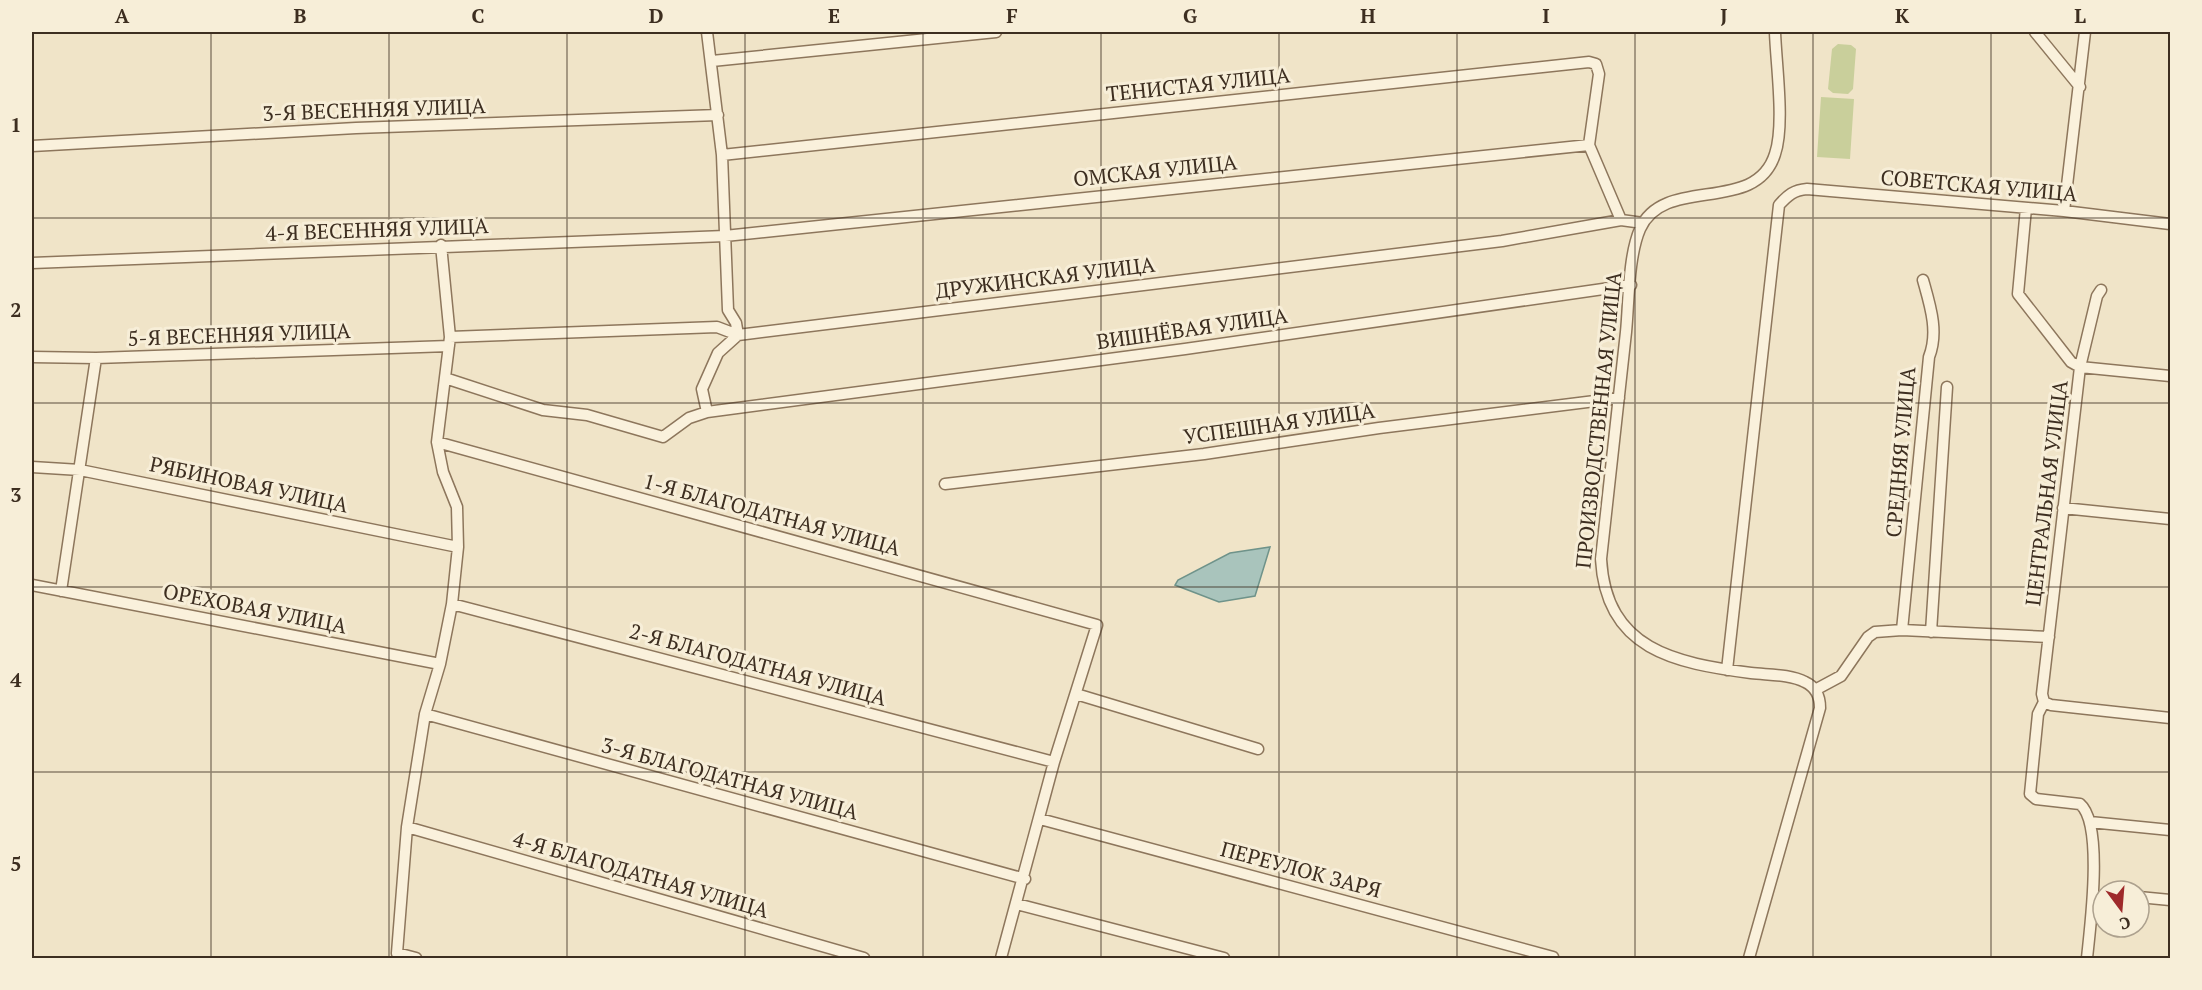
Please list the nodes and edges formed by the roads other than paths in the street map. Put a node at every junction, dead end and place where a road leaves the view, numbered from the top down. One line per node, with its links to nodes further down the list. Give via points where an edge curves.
1 (707, 32): 6 (street)
2 (996, 32): 6 (street)
3 (1775, 32): 15 (street, via 1779,132 1769,168 1759,180 1745,187 1673,201 1657,208)
4 (2035, 32): 7 (street)
5 (2085, 32): 7 (street)
6 (712, 61): 8 (street)
7 (2080, 87): 13 (street)
8 (718, 115): 10 (street, 3-Я ВЕСЕННЯЯ УЛИЦА, via 356,128); 11 (street)
9 (1589, 145): 11 (street, ТЕНИСТАЯ УЛИЦА, via 1599,74 1596,64 1589,62); 14 (street); 17 (street, ОМСКАЯ УЛИЦА)
10 (32, 146)
11 (722, 155): 17 (street)
12 (2026, 208): 13 (street, СОВЕТСКАЯ УЛИЦА); 27 (street, via 2018,294 2065,356); 47 (street, СОВЕТСКАЯ УЛИЦА, via 1807,189 1795,190 1783,201)
13 (2064, 212): 16 (street, СОВЕТСКАЯ УЛИЦА)
14 (1620, 220): 15 (street, ДРУЖИНСКАЯ УЛИЦА); 23 (street, ДРУЖИНСКАЯ УЛИЦА, via 1502,241)
15 (1643, 223): 21 (street, ПРОИЗВОДСТВЕННАЯ УЛИЦА, via 1635,245)
16 (2170, 224)
17 (725, 236): 18 (street, 4-Я ВЕСЕННЯЯ УЛИЦА); 23 (street, via 728,310)
18 (441, 245): 19 (street, 4-Я ВЕСЕННЯЯ УЛИЦА); 24 (street)
19 (32, 263)
20 (1923, 280): 43 (street, СРЕДНЯЯ УЛИЦА, via 1933,315 1932,349)
21 (1630, 285): 31 (street, ПРОИЗВОДСТВЕННАЯ УЛИЦА); 32 (street, ВИШНЁВАЯ УЛИЦА)
22 (2101, 290): 27 (street, ЦЕНТРАЛЬНАЯ УЛИЦА)
23 (738, 335): 24 (street, ДРУЖИНСКАЯ УЛИЦА, via 717,327); 32 (street, via 718,353 702,388)
24 (449, 341): 26 (street, 5-Я ВЕСЕННЯЯ УЛИЦА); 29 (street)
25 (32, 357): 26 (street, 5-Я ВЕСЕННЯЯ УЛИЦА)
26 (96, 358): 35 (street)
27 (2080, 367): 28 (street); 37 (street, ЦЕНТРАЛЬНАЯ УЛИЦА)
28 (2170, 375)
29 (445, 378): 32 (street, ВИШНЁВАЯ УЛИЦА, via 543,410 587,415 663,437 689,417); 33 (street)
30 (1947, 387): 44 (street)
31 (1619, 398): 36 (street, УСПЕШНАЯ УЛИЦА, via 1204,454); 47 (street, ПРОИЗВОДСТВЕННАЯ УЛИЦА, via 1601,559 1610,606 1643,644 1660,653)
32 (707, 412)
33 (437, 442): 39 (street, via 443,472 457,507); 49 (street, 1-Я БЛАГОДАТНАЯ УЛИЦА, via 1097,625)
34 (32, 467): 35 (street, РЯБИНОВАЯ УЛИЦА)
35 (80, 470): 39 (street, РЯБИНОВАЯ УЛИЦА); 41 (street)
36 (945, 484)
37 (2063, 508): 38 (street); 45 (street, ЦЕНТРАЛЬНАЯ УЛИЦА)
38 (2170, 519)
39 (458, 547): 42 (street)
40 (32, 585): 41 (street, ОРЕХОВАЯ УЛИЦА)
41 (61, 591): 46 (street, ОРЕХОВАЯ УЛИЦА)
42 (452, 604): 46 (street); 54 (street, 2-Я БЛАГОДАТНАЯ УЛИЦА)
43 (1902, 630): 44 (street); 48 (street, via 1875,632 1841,676)
44 (1931, 632): 45 (street)
45 (2049, 637): 50 (street, ЦЕНТРАЛЬНАЯ УЛИЦА)
46 (440, 664): 51 (street)
47 (1727, 670): 48 (street, ПРОИЗВОДСТВЕННАЯ УЛИЦА, via 1796,679 1808,682)
48 (1815, 690): 70 (street, via 1820,708)
49 (1076, 694): 53 (street); 54 (street)
50 (2044, 702): 52 (street); 56 (street, ЦЕНТРАЛЬНАЯ УЛИЦА, via 2038,714 2030,794 2036,799 2080,804)
51 (425, 714): 57 (street); 59 (street, 3-Я БЛАГОДАТНАЯ УЛИЦА)
52 (2170, 718)
53 (1258, 749)
54 (1054, 762): 55 (street)
55 (1040, 819): 59 (street); 65 (street, ПЕРЕУЛОК ЗАРЯ)
56 (2090, 822): 58 (street); 60 (street)
57 (407, 827): 66 (street, via 397,953); 67 (street, 4-Я БЛАГОДАТНАЯ УЛИЦА)
58 (2170, 830)
59 (1024, 879): 63 (street)
60 (2097, 879)
61 (2151, 898): 62 (street)
62 (2170, 900)
63 (1017, 904): 68 (street); 69 (street)
64 (2091, 936): 71 (street)
65 (1552, 957)
66 (416, 958)
67 (864, 958)
68 (1001, 958)
69 (1224, 958)
70 (1749, 958)
71 (2087, 958)

